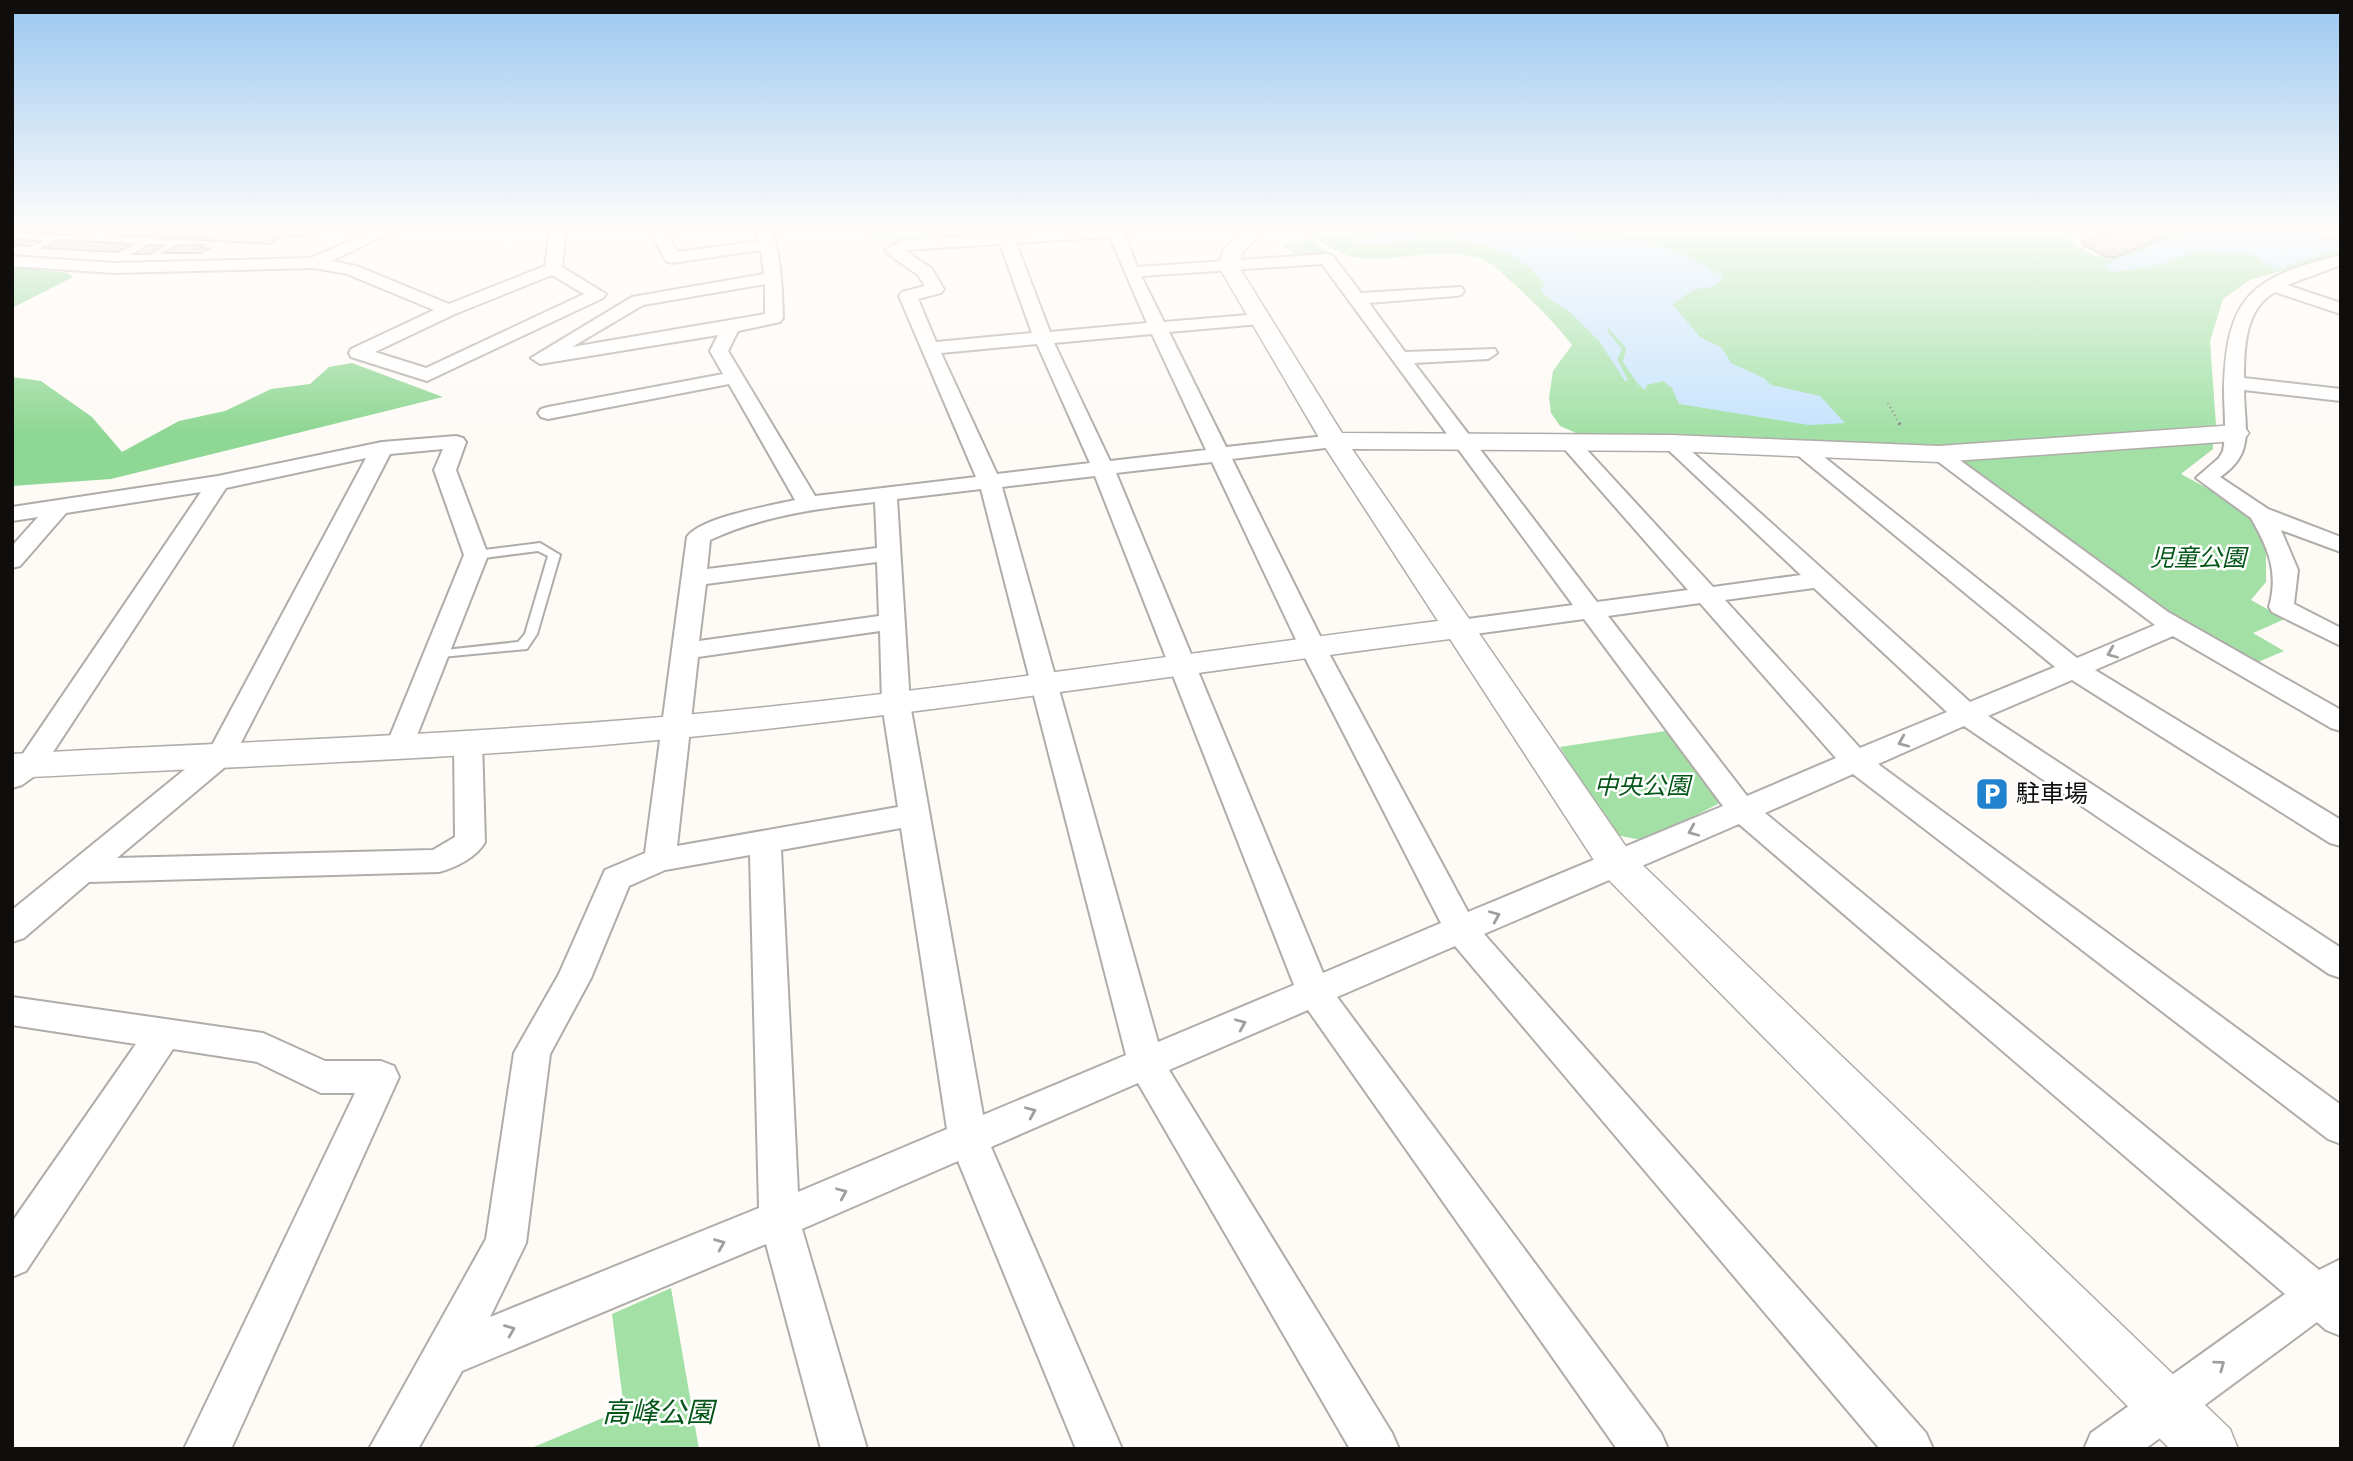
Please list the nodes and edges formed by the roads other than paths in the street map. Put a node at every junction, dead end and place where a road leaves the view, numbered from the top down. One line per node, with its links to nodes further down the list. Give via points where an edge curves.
1 (415, 296): 16 (street)
2 (484, 296): 16 (street)
3 (592, 296): 16 (street, via 427,375 358,353)
4 (665, 296): 18 (street, via 638,301 540,358)
5 (774, 296): 18 (street, via 774,318)
6 (908, 296): 21 (street)
7 (1028, 296): 20 (street)
8 (1143, 296): 19 (street)
9 (1246, 296): 17 (street)
10 (1355, 296): 14 (street)
11 (1388, 296): 14 (street)
12 (2256, 296): 25 (street, via 2240,320)
13 (2304, 296): 15 (street)
14 (1357, 299): 23 (street)
15 (2341, 309)
16 (449, 310)
17 (1260, 319): 19 (street); 30 (street)
18 (731, 327): 24 (street, via 719,351)
19 (1158, 328): 20 (street); 36 (street)
20 (1043, 338): 21 (street); 37 (street)
21 (929, 348): 39 (street)
22 (1488, 353): 23 (street)
23 (1400, 358): 29 (street)
24 (736, 377): 27 (street); 41 (street)
25 (2236, 383): 26 (street); 28 (street)
26 (2341, 395)
27 (548, 413)
28 (2236, 433): 35 (street); 44 (street, via 2231,457 2207,478)
29 (1461, 440): 30 (street); 31 (street); 52 (street)
30 (1334, 441): 36 (street); 55 (street)
31 (1568, 441): 32 (street); 51 (street)
32 (1671, 443): 34 (street); 50 (street)
33 (382, 448): 38 (street); 47 (street, via 456,442 445,470); 69 (street)
34 (1802, 449): 35 (street); 61 (street)
35 (1939, 454): 54 (street)
36 (1218, 455): 37 (street); 57 (street)
37 (1103, 469): 39 (street); 60 (street)
38 (218, 483): 42 (street); 71 (street)
39 (990, 483): 40 (street); 62 (street)
40 (886, 495): 41 (street); 46 (street)
41 (808, 503): 49 (street, via 722,526 699,537)
42 (59, 507): 43 (street); 48 (street)
43 (12, 514)
44 (2260, 514): 45 (street); 56 (street, via 2287,570 2288,588 2281,607)
45 (2341, 545)
46 (888, 554): 49 (street); 53 (street)
47 (476, 555): 59 (street); 59 (lane, via 540,547 554,555 531,634 522,646)
48 (12, 561)
49 (693, 578): 58 (street)
50 (1820, 580): 51 (street); 64 (street)
51 (1704, 595): 52 (street); 70 (street)
52 (1592, 610): 55 (street); 72 (street)
53 (892, 622): 58 (street); 63 (street)
54 (2175, 626): 61 (street, one-way to 61); 65 (street)
55 (1460, 628): 57 (street); 77 (street)
56 (2341, 638)
57 (1312, 646): 60 (street); 80 (street)
58 (685, 651): 66 (street)
59 (436, 655): 68 (street)
60 (1182, 665): 62 (street); 82 (street)
61 (2074, 669): 64 (street); 74 (street)
62 (1044, 684): 63 (street); 85 (street)
63 (896, 704): 66 (street); 73 (street)
64 (1967, 715): 70 (street, one-way to 70); 81 (street)
65 (2341, 722)
66 (675, 727): 67 (street); 76 (street)
67 (468, 742): 68 (street); 78 (street, via 470,842 439,861)
68 (400, 746): 69 (street)
69 (221, 755): 71 (street); 78 (street)
70 (1856, 762): 72 (street); 86 (street)
71 (18, 770)
72 (1742, 810): 77 (street, one-way to 77); 90 (street)
73 (914, 815): 75 (street); 87 (street)
74 (2341, 835)
75 (765, 842): 76 (street); 88 (street)
76 (660, 860): 91 (street, via 616,878 574,978 531,1052 506,1243)
77 (1617, 864): 80 (street, one-way to 77); 92 (street)
78 (84, 871): 79 (street)
79 (12, 929)
80 (1461, 930): 82 (street); 99 (street)
81 (2341, 965)
82 (1314, 992): 85 (street, one-way to 82); 98 (street)
83 (12, 1011): 84 (street)
84 (164, 1033): 89 (street); 93 (street, via 262,1048 321,1077 381,1077)
85 (1146, 1064): 87 (street, one-way to 85); 97 (street)
86 (2341, 1127)
87 (968, 1139): 88 (street, one-way to 87); 96 (street)
88 (779, 1219): 91 (street, one-way to 88); 95 (street)
89 (12, 1256)
90 (2333, 1296): 92 (street, one-way to 90)
91 (447, 1356): 94 (street)
92 (2165, 1405): 100 (street); 101 (street)
93 (206, 1449)
94 (392, 1449)
95 (844, 1449)
96 (1099, 1449)
97 (1376, 1449)
98 (1645, 1449)
99 (1910, 1449)
100 (2107, 1449)
101 (2210, 1449)

